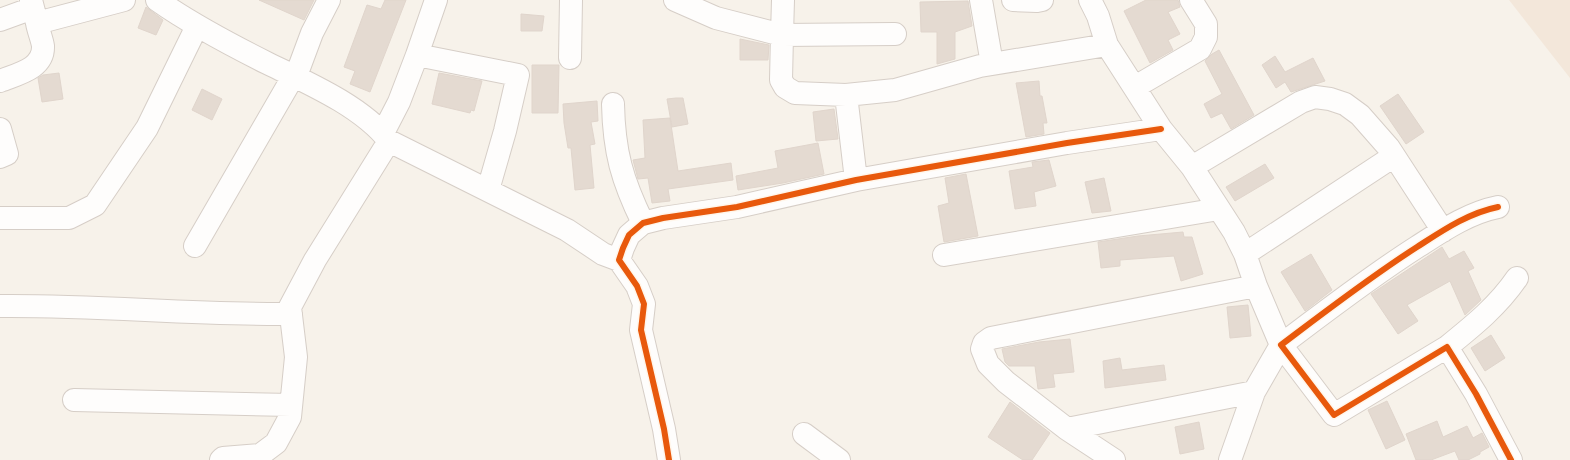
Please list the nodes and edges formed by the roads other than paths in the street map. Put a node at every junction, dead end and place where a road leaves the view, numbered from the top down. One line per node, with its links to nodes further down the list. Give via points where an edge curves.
1 (124, 0): 14 (street)
2 (157, 0): 16 (street)
3 (329, 0): 23 (street)
4 (436, 0): 20 (street)
5 (570, 0): 21 (street)
6 (675, 0): 13 (street)
7 (783, 0): 18 (street)
8 (981, 0): 22 (street)
9 (1014, 0): 10 (street)
10 (1042, 0)
11 (1090, 0): 19 (street)
12 (1191, 0): 25 (street, via 1206,24 1206,37 1200,49)
13 (718, 9): 18 (street)
14 (34, 10): 15 (street); 24 (street, via 43,47 40,61 32,68)
15 (0, 20)
16 (197, 26): 23 (street); 38 (street, via 146,128 95,205 70,218)
17 (895, 34): 18 (street)
18 (782, 35): 26 (street, via 781,80 785,87 795,93)
19 (1107, 45): 22 (street); 25 (street)
20 (417, 55): 30 (street); 35 (street, via 518,75)
21 (570, 58)
22 (992, 64): 26 (street, via 894,90)
23 (295, 75): 30 (street, via 370,120); 41 (street)
24 (0, 81)
25 (1135, 87): 29 (street)
26 (846, 95): 34 (street)
27 (613, 104): 39 (street, via 613,128 620,167)
28 (0, 129): 32 (street, via 7,154)
29 (1161, 129): 33 (street); 34 (street)
30 (386, 137): 35 (street); 48 (street, via 315,260 290,307)
31 (1394, 156): 33 (street, via 1353,109 1330,99 1315,97 1301,102); 40 (street); 42 (street)
32 (0, 157)
33 (1192, 167): 37 (street)
34 (856, 180): 39 (street, via 737,207)
35 (488, 190): 44 (street)
36 (1498, 207): 40 (street, via 1483,210)
37 (1219, 209): 42 (street); 43 (street)
38 (0, 218)
39 (642, 222): 44 (street, via 622,248)
40 (1443, 231): 49 (street, via 1380,271)
41 (195, 246)
42 (1245, 254): 46 (street)
43 (944, 255)
44 (619, 260): 57 (street, via 637,286 644,304 642,330)
45 (1517, 278): 50 (street, via 1485,316)
46 (1256, 286): 49 (street); 54 (street, via 992,338 984,343 982,349 988,364)
47 (0, 306): 48 (street, via 55,305 241,315)
48 (291, 314): 53 (street, via 296,357)
49 (1281, 345): 50 (street, via 1334,415); 51 (street)
50 (1447, 348): 61 (street, via 1476,394)
51 (1254, 392): 54 (street); 60 (street)
52 (74, 400): 53 (street)
53 (291, 405): 56 (street, via 290,416 276,442 260,455)
54 (1067, 429): 59 (street)
55 (804, 434): 58 (street)
56 (220, 460)
57 (669, 460)
58 (839, 460)
59 (1114, 460)
60 (1230, 460)
61 (1510, 460)

